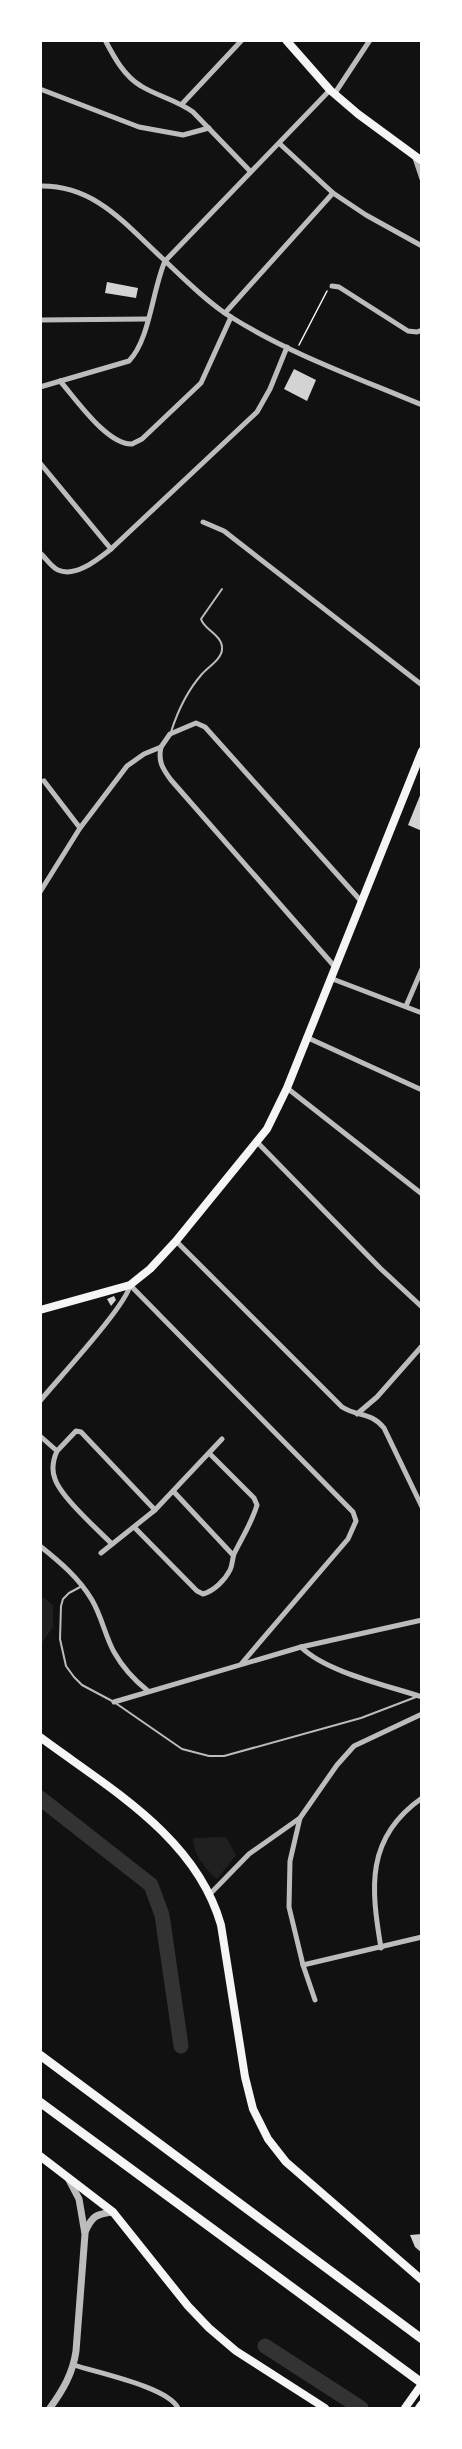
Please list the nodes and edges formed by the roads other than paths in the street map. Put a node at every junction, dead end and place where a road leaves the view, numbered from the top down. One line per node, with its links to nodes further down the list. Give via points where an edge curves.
1 (114, 40): 5 (street)
2 (242, 40): 8 (street)
3 (286, 40): 7 (main road)
4 (370, 40): 7 (street)
5 (106, 43): 8 (street, via 139,85)
6 (40, 89): 9 (street, via 139,127 183,135)
7 (333, 92): 10 (street); 11 (main road)
8 (182, 104): 9 (street)
9 (209, 128): 12 (street)
10 (280, 144): 12 (street); 15 (street)
11 (418, 159): 13 (street)
12 (250, 171): 17 (street)
13 (422, 179)
14 (40, 186): 17 (street, via 64,187 91,196)
15 (333, 193): 16 (street); 19 (street)
16 (422, 246)
17 (165, 261): 19 (street); 21 (street, via 156,280)
18 (332, 286): 23 (street, via 408,331)
19 (225, 313): 20 (street)
20 (231, 317): 24 (street); 25 (street, via 201,383 132,444 118,442)
21 (148, 319): 22 (street); 25 (street, via 137,352 129,361)
22 (40, 320)
23 (422, 330)
24 (287, 347): 27 (street); 30 (street, via 257,412)
25 (60, 381): 26 (street)
26 (40, 387)
27 (422, 405)
28 (40, 463): 30 (street)
29 (203, 522): 33 (street, via 224,531)
30 (111, 549): 31 (street, via 89,566 66,572)
31 (40, 553)
32 (222, 589): 34 (lane, via 201,619 221,643 220,656 182,701)
33 (422, 685)
34 (170, 734): 35 (street); 40 (street, via 196,723 205,727)
35 (161, 747): 38 (street, via 127,766); 41 (street, via 162,768 171,780)
36 (422, 751): 40 (main road)
37 (44, 782): 38 (street)
38 (80, 828): 39 (street)
39 (40, 892)
40 (361, 901): 41 (main road)
41 (335, 967): 43 (main road)
42 (422, 969): 44 (street)
43 (330, 978): 44 (street); 46 (main road)
44 (406, 1006): 45 (street)
45 (422, 1013)
46 (306, 1037): 47 (main road); 48 (street)
47 (287, 1088): 49 (main road, via 267,1129); 50 (street)
48 (422, 1090)
49 (256, 1141): 51 (main road); 53 (street)
50 (422, 1194)
51 (177, 1241): 52 (main road); 57 (street, via 322,1390)
52 (130, 1285): 54 (main road); 56 (street, via 129,1292); 73 (street, via 353,1512 356,1521 348,1539)
53 (422, 1307)
54 (40, 1310)
55 (422, 1346): 57 (street)
56 (40, 1401)
57 (357, 1414): 63 (street, via 377,1419 384,1428)
58 (40, 1436): 60 (street)
59 (222, 1439): 61 (street)
60 (57, 1451): 64 (street, via 76,1431 81,1432); 66 (street, via 52,1467 55,1480)
61 (209, 1453): 62 (street); 69 (street, via 257,1505)
62 (174, 1492): 64 (street); 69 (street)
63 (422, 1507)
64 (155, 1510): 65 (street)
65 (135, 1528): 66 (street); 69 (street, via 203,1594 222,1581 230,1570)
66 (112, 1544): 68 (street)
67 (40, 1546): 70 (street)
68 (101, 1553)
69 (233, 1555)
70 (82, 1586): 74 (street, via 99,1613 114,1652); 76 (lane, via 69,1593 61,1606 60,1640 66,1666 82,1685)
71 (422, 1620): 72 (street)
72 (301, 1647): 73 (street); 75 (street, via 326,1664)
73 (242, 1663): 74 (street)
74 (148, 1691): 76 (street)
75 (420, 1696): 76 (lane, via 362,1718 224,1756 183,1749)
76 (114, 1702)
77 (422, 1714): 80 (street, via 354,1746)
78 (40, 1737): 81 (main road, via 175,1842)
79 (422, 1798): 83 (street, via 402,1815 378,1853 373,1886)
80 (300, 1818): 81 (street, via 249,1854); 84 (street, via 288,1891)
81 (210, 1894): 92 (main road, via 221,1925 245,2076 259,2123 286,2162)
82 (422, 1937): 83 (street)
83 (381, 1948): 84 (street)
84 (303, 1965): 85 (street)
85 (315, 2000)
86 (40, 2055): 93 (highway)
87 (40, 2102): 95 (highway)
88 (40, 2156): 89 (main road)
89 (67, 2176): 90 (main road); 91 (street, via 79,2199)
90 (112, 2212): 91 (street, via 96,2214); 99 (main road, via 209,2328 236,2351)
91 (84, 2234): 94 (street)
92 (422, 2280)
93 (422, 2339)
94 (74, 2365): 97 (street); 98 (street, via 167,2396)
95 (422, 2383): 100 (main road)
96 (422, 2404): 101 (main road)
97 (50, 2409)
98 (178, 2409)
99 (325, 2409)
100 (405, 2409)
101 (419, 2409)

